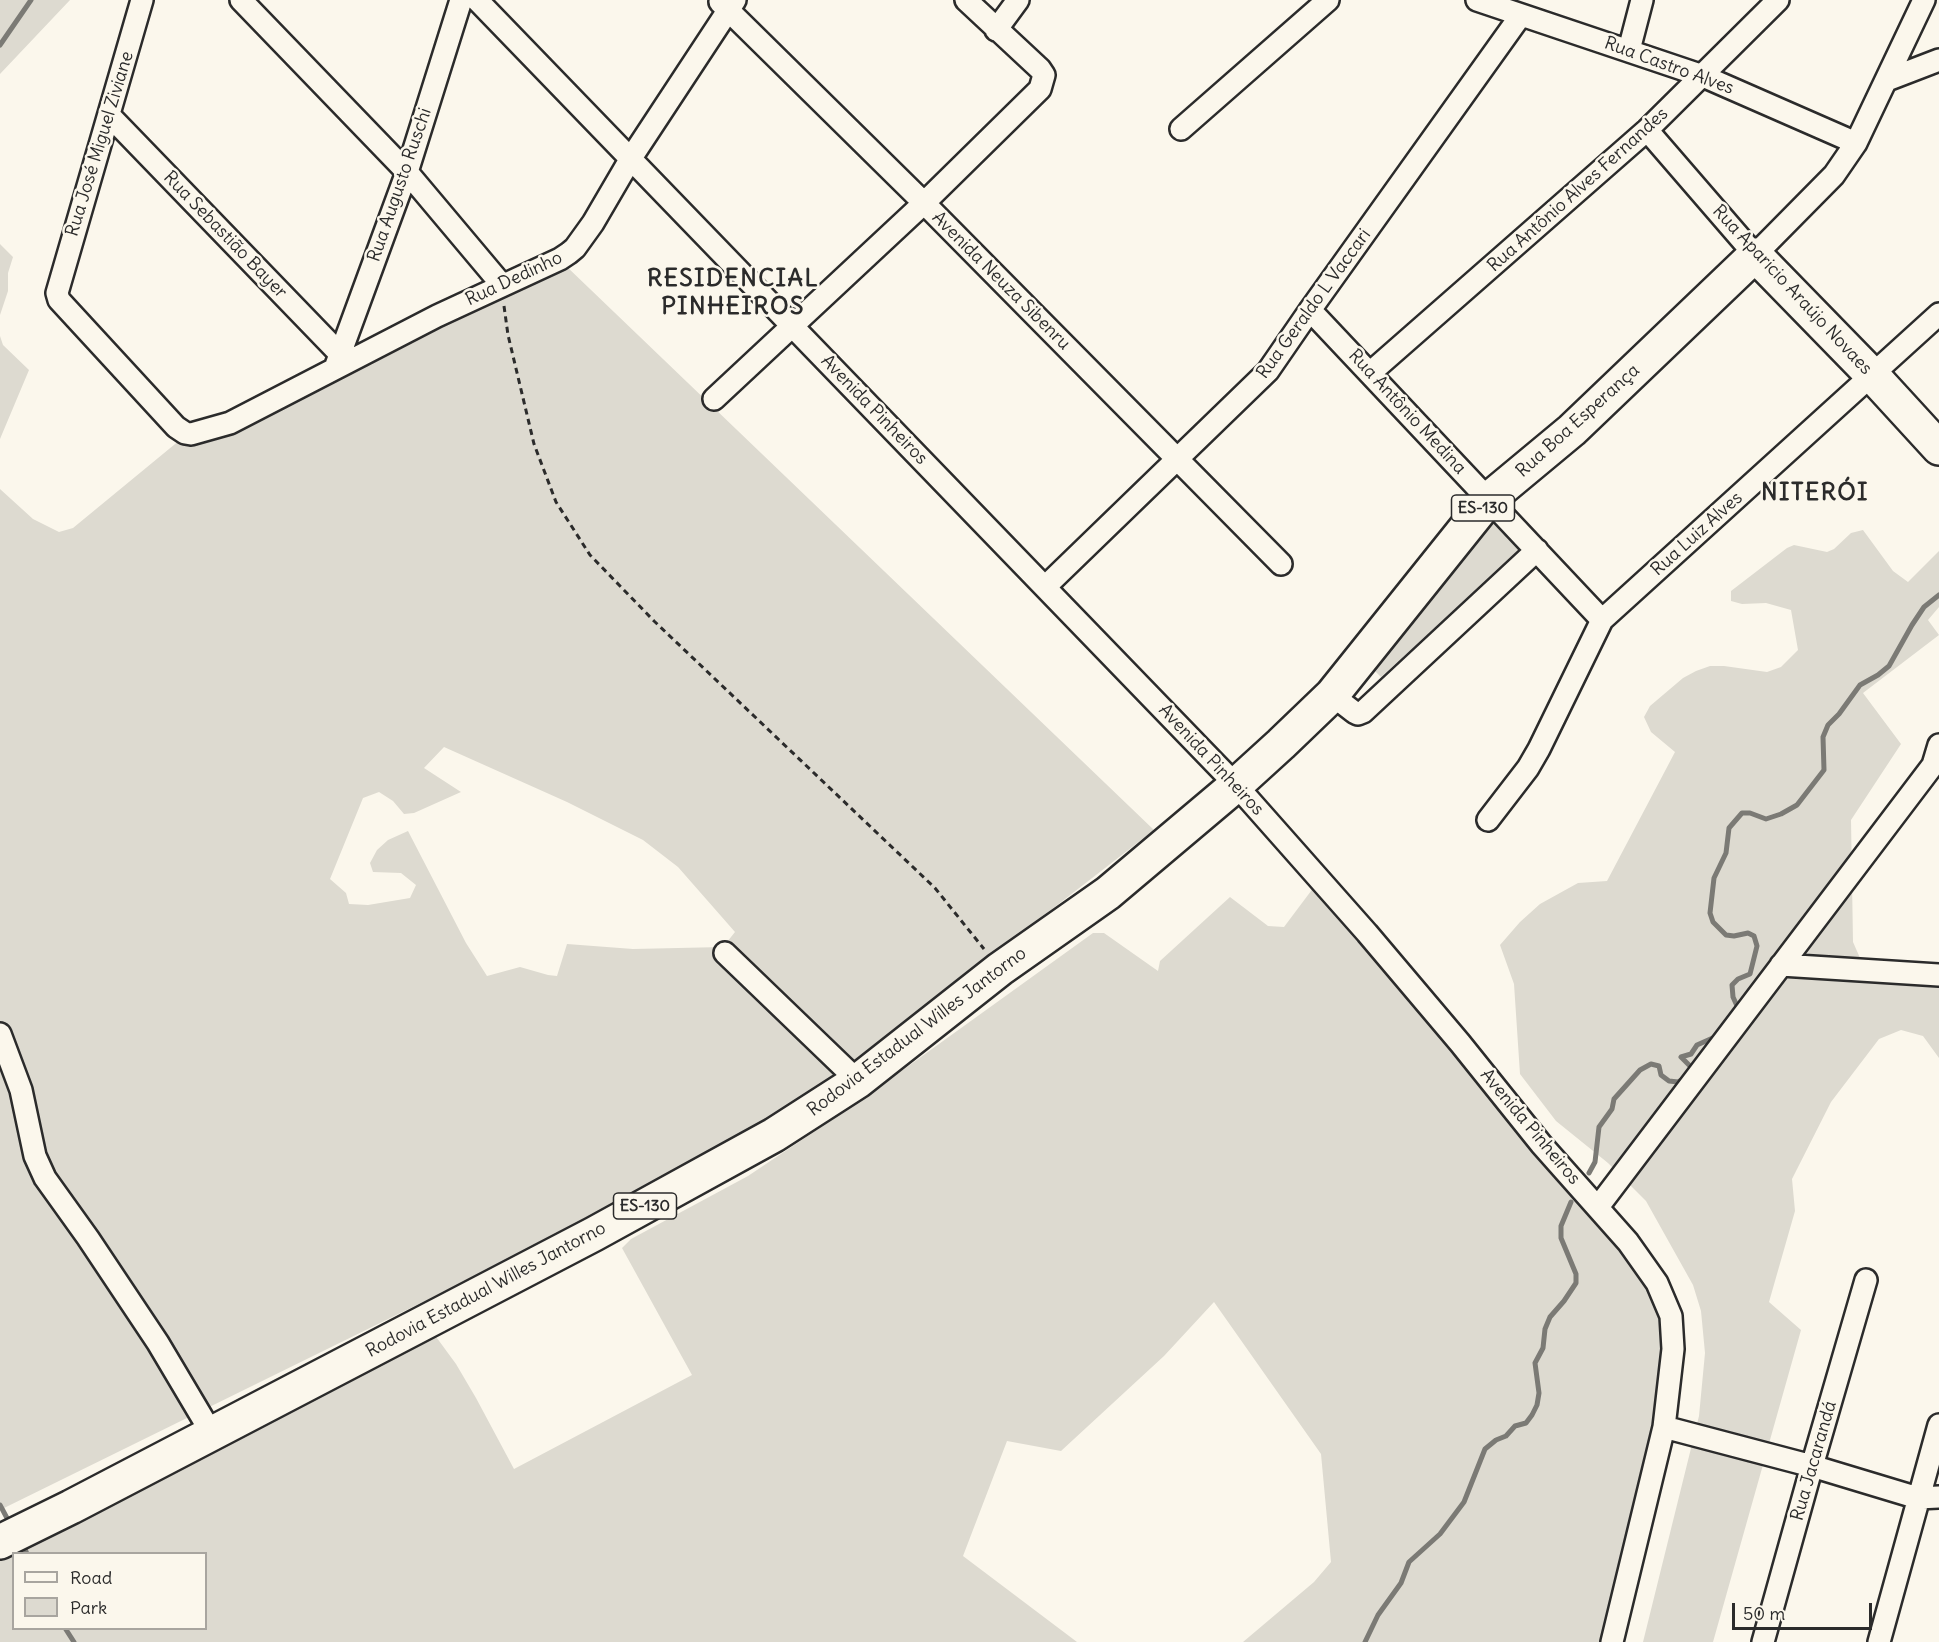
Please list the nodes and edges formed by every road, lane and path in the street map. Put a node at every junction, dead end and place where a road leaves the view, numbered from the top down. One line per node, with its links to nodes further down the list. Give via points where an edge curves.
1 (142, 0): 19 (street, Rua José Miguel Ziviane)
2 (241, 0): 24 (street)
3 (461, 0): 24 (street, Rua Augusto Ruschi)
4 (477, 0): 23 (street, Avenida Pinheiros)
5 (966, 0): 14 (street)
6 (1018, 0): 14 (street)
7 (1328, 0): 20 (street)
8 (1480, 0): 13 (street, Rua Castro Alves)
9 (1642, 0): 15 (street)
10 (1778, 0): 17 (street, Rua Antônio Alves Fernandes)
11 (1924, 0): 18 (street, Rua Boa Esperança)
12 (727, 4): 23 (street, Rua Dedinho); 25 (street, Avenida Neuza Sibenru)
13 (1521, 15): 15 (street, Rua Castro Alves); 28 (street, Rua Geraldo L Vaccari)
14 (996, 30): 25 (street, via 1040,69 1044,75 1041,89)
15 (1629, 50): 17 (street, Rua Castro Alves)
16 (1939, 60): 18 (street)
17 (1703, 76): 21 (street, Rua Antônio Alves Fernandes); 22 (street, Rua Castro Alves)
18 (1887, 80): 22 (street, Rua Boa Esperança)
19 (109, 115): 31 (street, Rua Sebastião Bayer); 35 (street, Rua José Miguel Ziviane, via 57,287 59,300 176,427)
20 (1181, 129)
21 (1647, 130): 26 (street, Rua Aparicio Araújo Novaes); 32 (street, Rua Antônio Alves Fernandes)
22 (1856, 143): 26 (street, Rua Boa Esperança, via 1834,176)
23 (631, 158): 27 (street, Rua Dedinho, via 575,248 560,259); 30 (street, Avenida Pinheiros)
24 (407, 172): 27 (street); 31 (street, Rua Augusto Ruschi)
25 (924, 203): 30 (street); 37 (street, Avenida Neuza Sibenru)
26 (1755, 255): 33 (main road, Rua Aparicio Araújo Novaes); 38 (main road, Rua Boa Esperança / ES-130, via 1572,430)
27 (502, 285): 31 (street, Rua Dedinho); 49 (path, via 508,335 534,444 556,502 590,555 654,621 936,888)
28 (1310, 310): 32 (street, Rua Antônio Medina); 37 (street, Rua Geraldo L Vaccari, via 1268,371)
29 (1939, 314): 33 (street, Rua Luiz Alves)
30 (793, 326): 34 (street); 41 (street, Avenida Pinheiros)
31 (338, 361): 35 (street, Rua Dedinho, via 230,423)
32 (1370, 374): 38 (street, Rua Antônio Medina)
33 (1873, 376): 36 (main road, Rua Aparicio Araújo Novaes); 42 (street, Rua Luiz Alves)
34 (714, 399)
35 (186, 433)
36 (1939, 447)
37 (1178, 459): 40 (street, Avenida Neuza Sibenru); 41 (street, Rua Geraldo L Vaccari)
38 (1489, 499): 39 (street, Rua Antônio Medina); 43 (main road, Rua Boa Esperança / ES-130)
39 (1537, 550): 42 (street, Rua Antônio Medina); 43 (street, via 1363,712 1354,712)
40 (1281, 564)
41 (1045, 587): 45 (street, Avenida Pinheiros)
42 (1602, 620): 46 (street, via 1539,750)
43 (1332, 695): 45 (main road, Rua Boa Esperança / ES-130)
44 (1937, 761): 48 (street)
45 (1236, 785): 49 (main road, Rodovia Estadual Willes Jantorno / ES-130, via 1108,893); 53 (street, Avenida Pinheiros, via 1367,933)
46 (1488, 820)
47 (725, 953): 52 (street)
48 (1782, 965): 50 (street); 53 (street)
49 (1000, 969): 52 (main road, Rodovia Estadual Willes Jantorno / ES-130)
50 (1939, 975)
51 (0, 1034): 57 (street, via 21,1090 35,1156 45,1178 158,1343)
52 (858, 1081): 57 (main road, Rodovia Estadual Willes Jantorno / ES-130, via 774,1135 594,1234)
53 (1598, 1207): 56 (street, Avenida Pinheiros, via 1657,1283 1671,1316 1673,1349)
54 (1866, 1280): 58 (street, Rua Jacarandá)
55 (1939, 1425): 60 (street)
56 (1664, 1427): 58 (street); 62 (street, Avenida Pinheiros)
57 (212, 1434): 61 (main road, Rodovia Estadual Willes Jantorno / ES-130)
58 (1812, 1466): 60 (street); 63 (street, Rua Jacarandá)
59 (1939, 1497): 60 (street)
60 (1918, 1498): 64 (street)
61 (0, 1542)
62 (1612, 1642)
63 (1763, 1642)
64 (1879, 1642)

